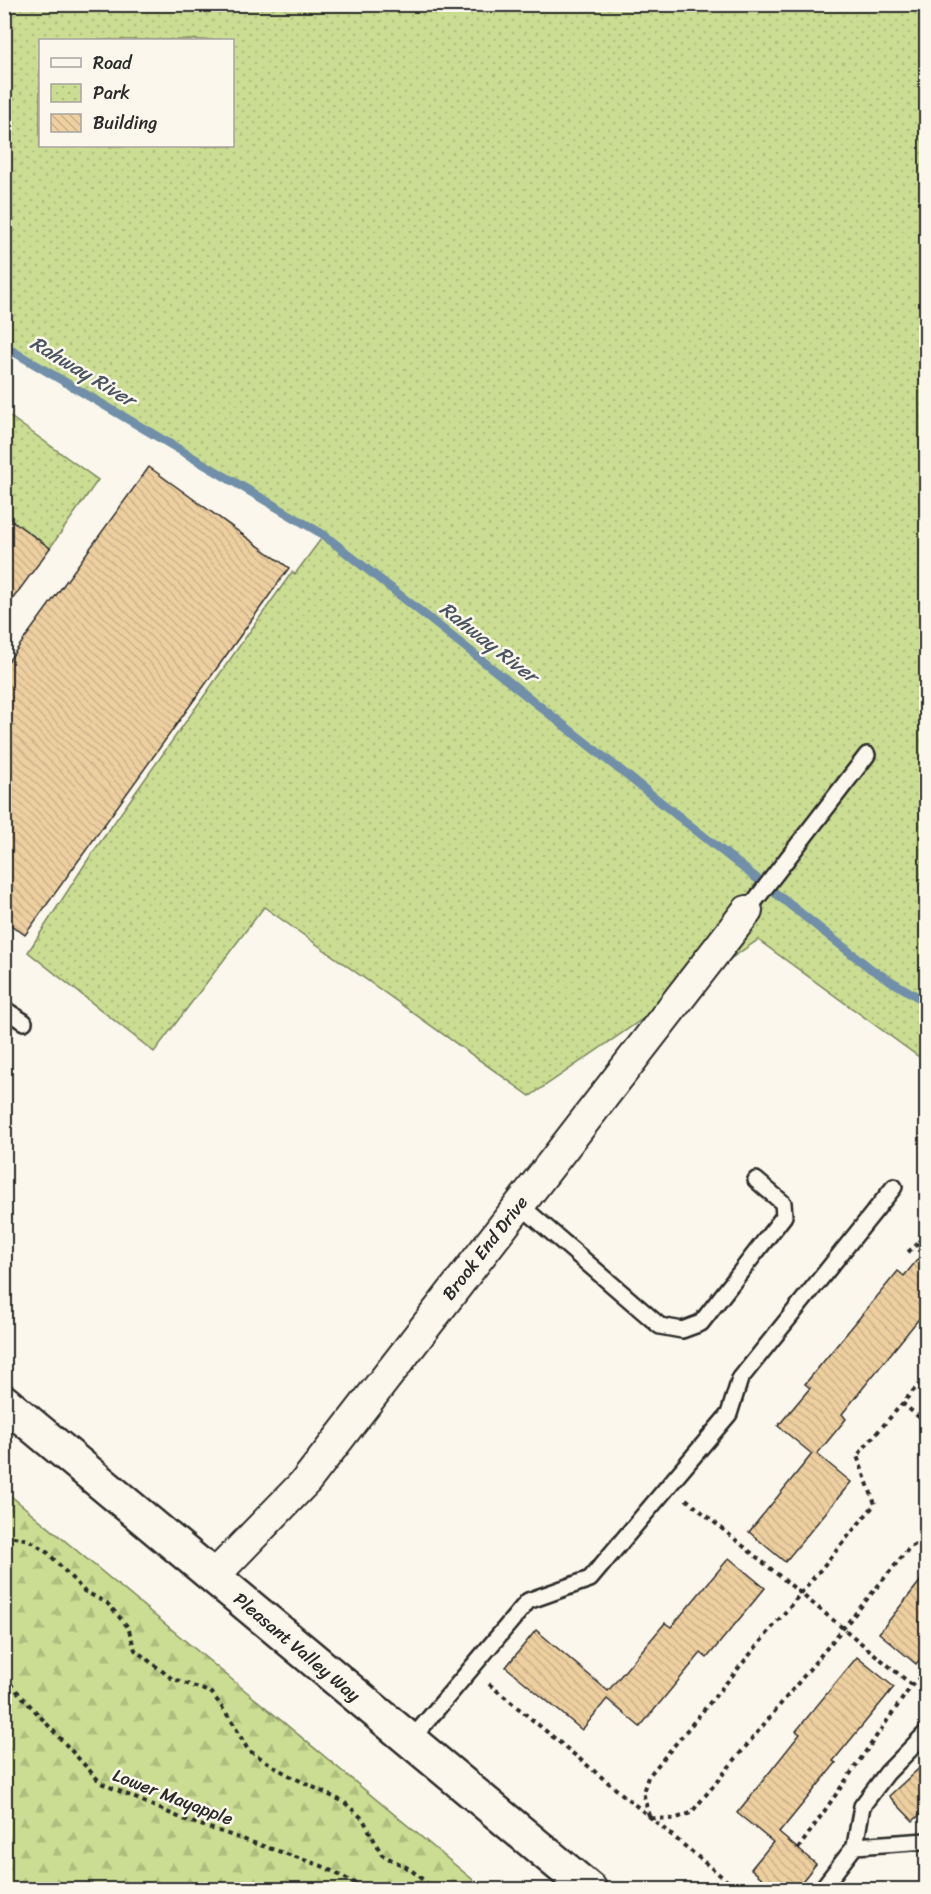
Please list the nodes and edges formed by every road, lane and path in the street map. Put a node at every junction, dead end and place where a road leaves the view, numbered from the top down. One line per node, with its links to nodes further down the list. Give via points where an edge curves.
1 (867, 755): 2 (lane)
2 (747, 911): 7 (street, Brook End Drive)
3 (4, 1009): 4 (lane)
4 (24, 1022)
5 (756, 1180): 7 (lane, via 783,1203 784,1216 701,1323 682,1330 660,1326)
6 (894, 1187): 14 (lane, via 740,1379 729,1414)
7 (519, 1204): 17 (street, Brook End Drive, via 306,1481)
8 (927, 1237): 9 (path)
9 (908, 1252)
10 (927, 1376): 12 (path)
11 (4, 1402): 17 (main road, Pleasant Valley Way)
12 (902, 1403): 13 (path); 18 (path, via 857,1456 874,1504)
13 (927, 1423)
14 (669, 1485): 18 (path); 20 (lane, via 590,1579 528,1601)
15 (4, 1535): 31 (path, via 29,1540 48,1554 84,1591 107,1603 128,1628 135,1650 171,1678 212,1693 248,1750 344,1802 363,1819 382,1855 410,1869)
16 (927, 1539): 19 (path, via 910,1547)
17 (213, 1577): 25 (main road, Pleasant Valley Way)
18 (801, 1593): 19 (path); 26 (path, via 648,1777 643,1792)
19 (843, 1629): 23 (path); 26 (path, via 691,1814 674,1819)
20 (471, 1669): 25 (lane); 26 (path)
21 (927, 1672): 23 (path)
22 (4, 1677): 30 (path, Lower Mayapple, via 101,1783 183,1819 322,1866)
23 (912, 1685): 29 (path)
24 (927, 1733): 28 (lane, via 887,1773 862,1806)
25 (410, 1741): 32 (main road, Pleasant Valley Way)
26 (650, 1817): 33 (path)
27 (927, 1841): 28 (lane)
28 (855, 1845): 34 (lane)
29 (798, 1848)
30 (368, 1890)
31 (435, 1890)
32 (590, 1890)
33 (738, 1890)
34 (821, 1890)

